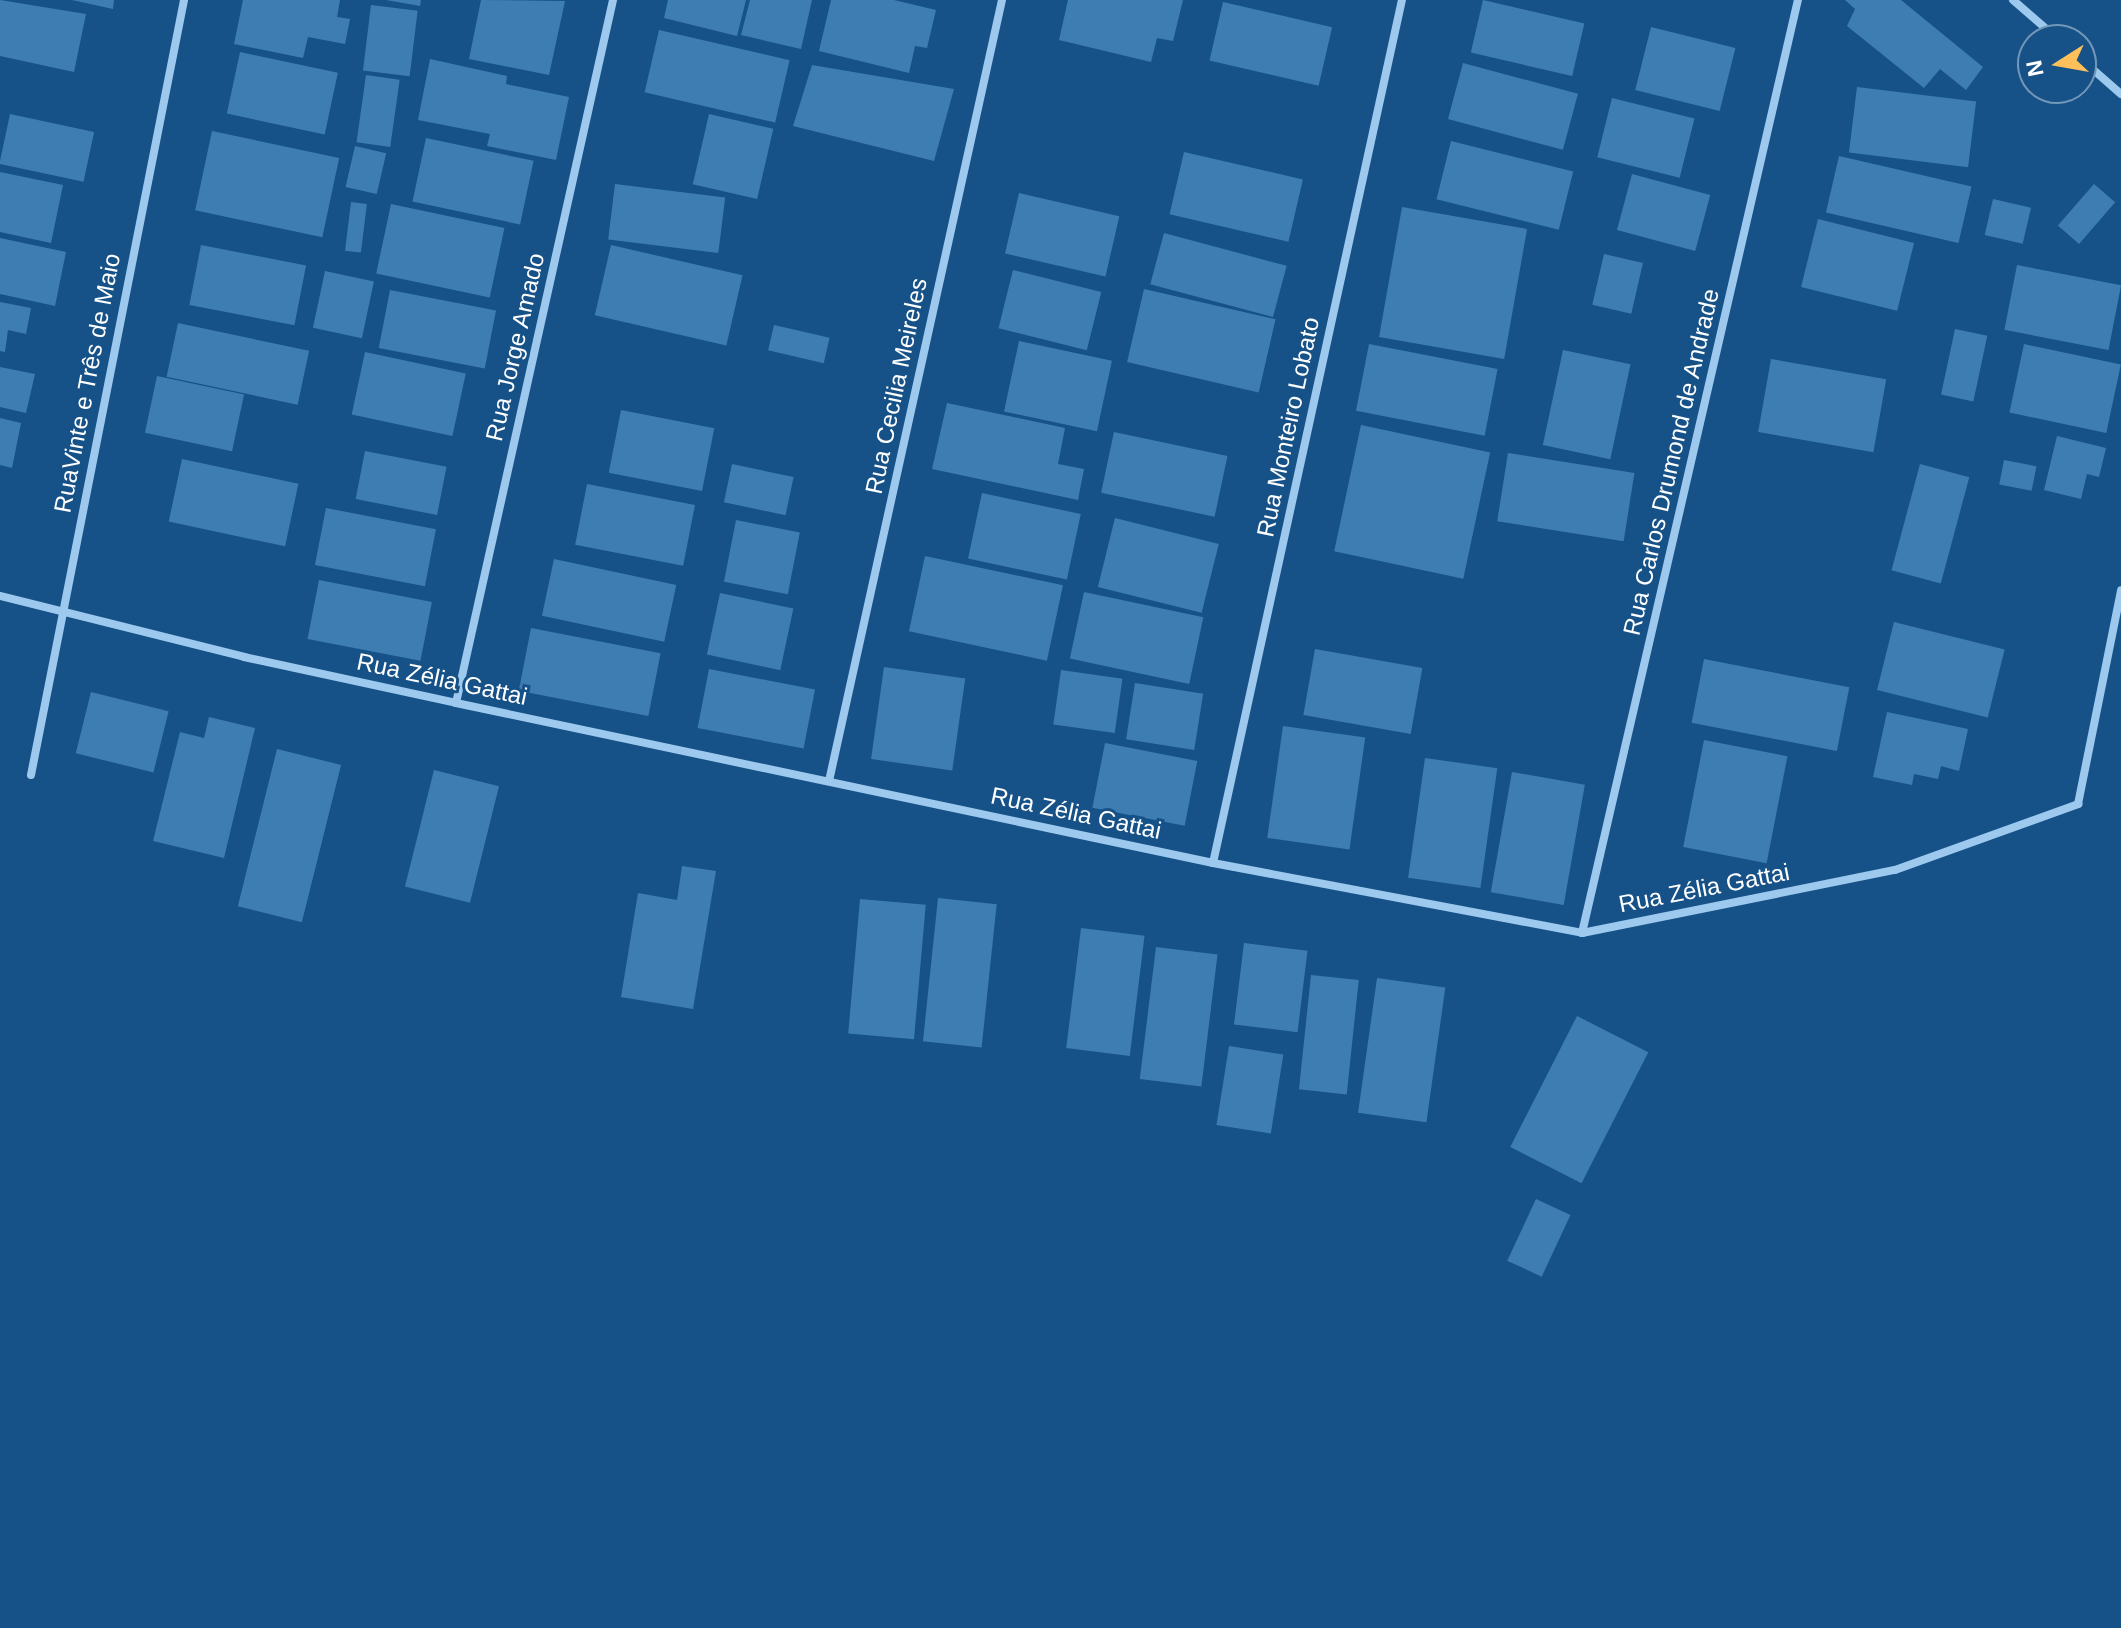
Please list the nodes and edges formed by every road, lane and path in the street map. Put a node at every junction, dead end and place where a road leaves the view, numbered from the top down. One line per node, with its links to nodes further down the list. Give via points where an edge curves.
1 (184, 0): 12 (street, RuaVinte e Três de Maio)
2 (613, 0): 13 (street, Rua Jorge Amado)
3 (1002, 0): 15 (street, Rua Cecilia Meireles)
4 (1402, 0): 16 (street, Rua Monteiro Lobato)
5 (1798, 0): 17 (street, Rua Carlos Drumond de Andrade)
6 (2013, 0): 7 (street)
7 (2041, 24)
8 (2097, 73): 9 (street)
9 (2121, 94)
10 (2121, 590): 17 (street, Rua Zélia Gattai, via 2078,804 1895,870)
11 (0, 596): 12 (street, Rua Zélia Gattai)
12 (62, 610): 13 (street, Rua Zélia Gattai); 14 (street, RuaVinte e Três de Maio)
13 (456, 703): 15 (street, Rua Zélia Gattai)
14 (31, 775)
15 (829, 781): 16 (street, Rua Zélia Gattai)
16 (1213, 863): 17 (street, Rua Zélia Gattai)
17 (1582, 933)

